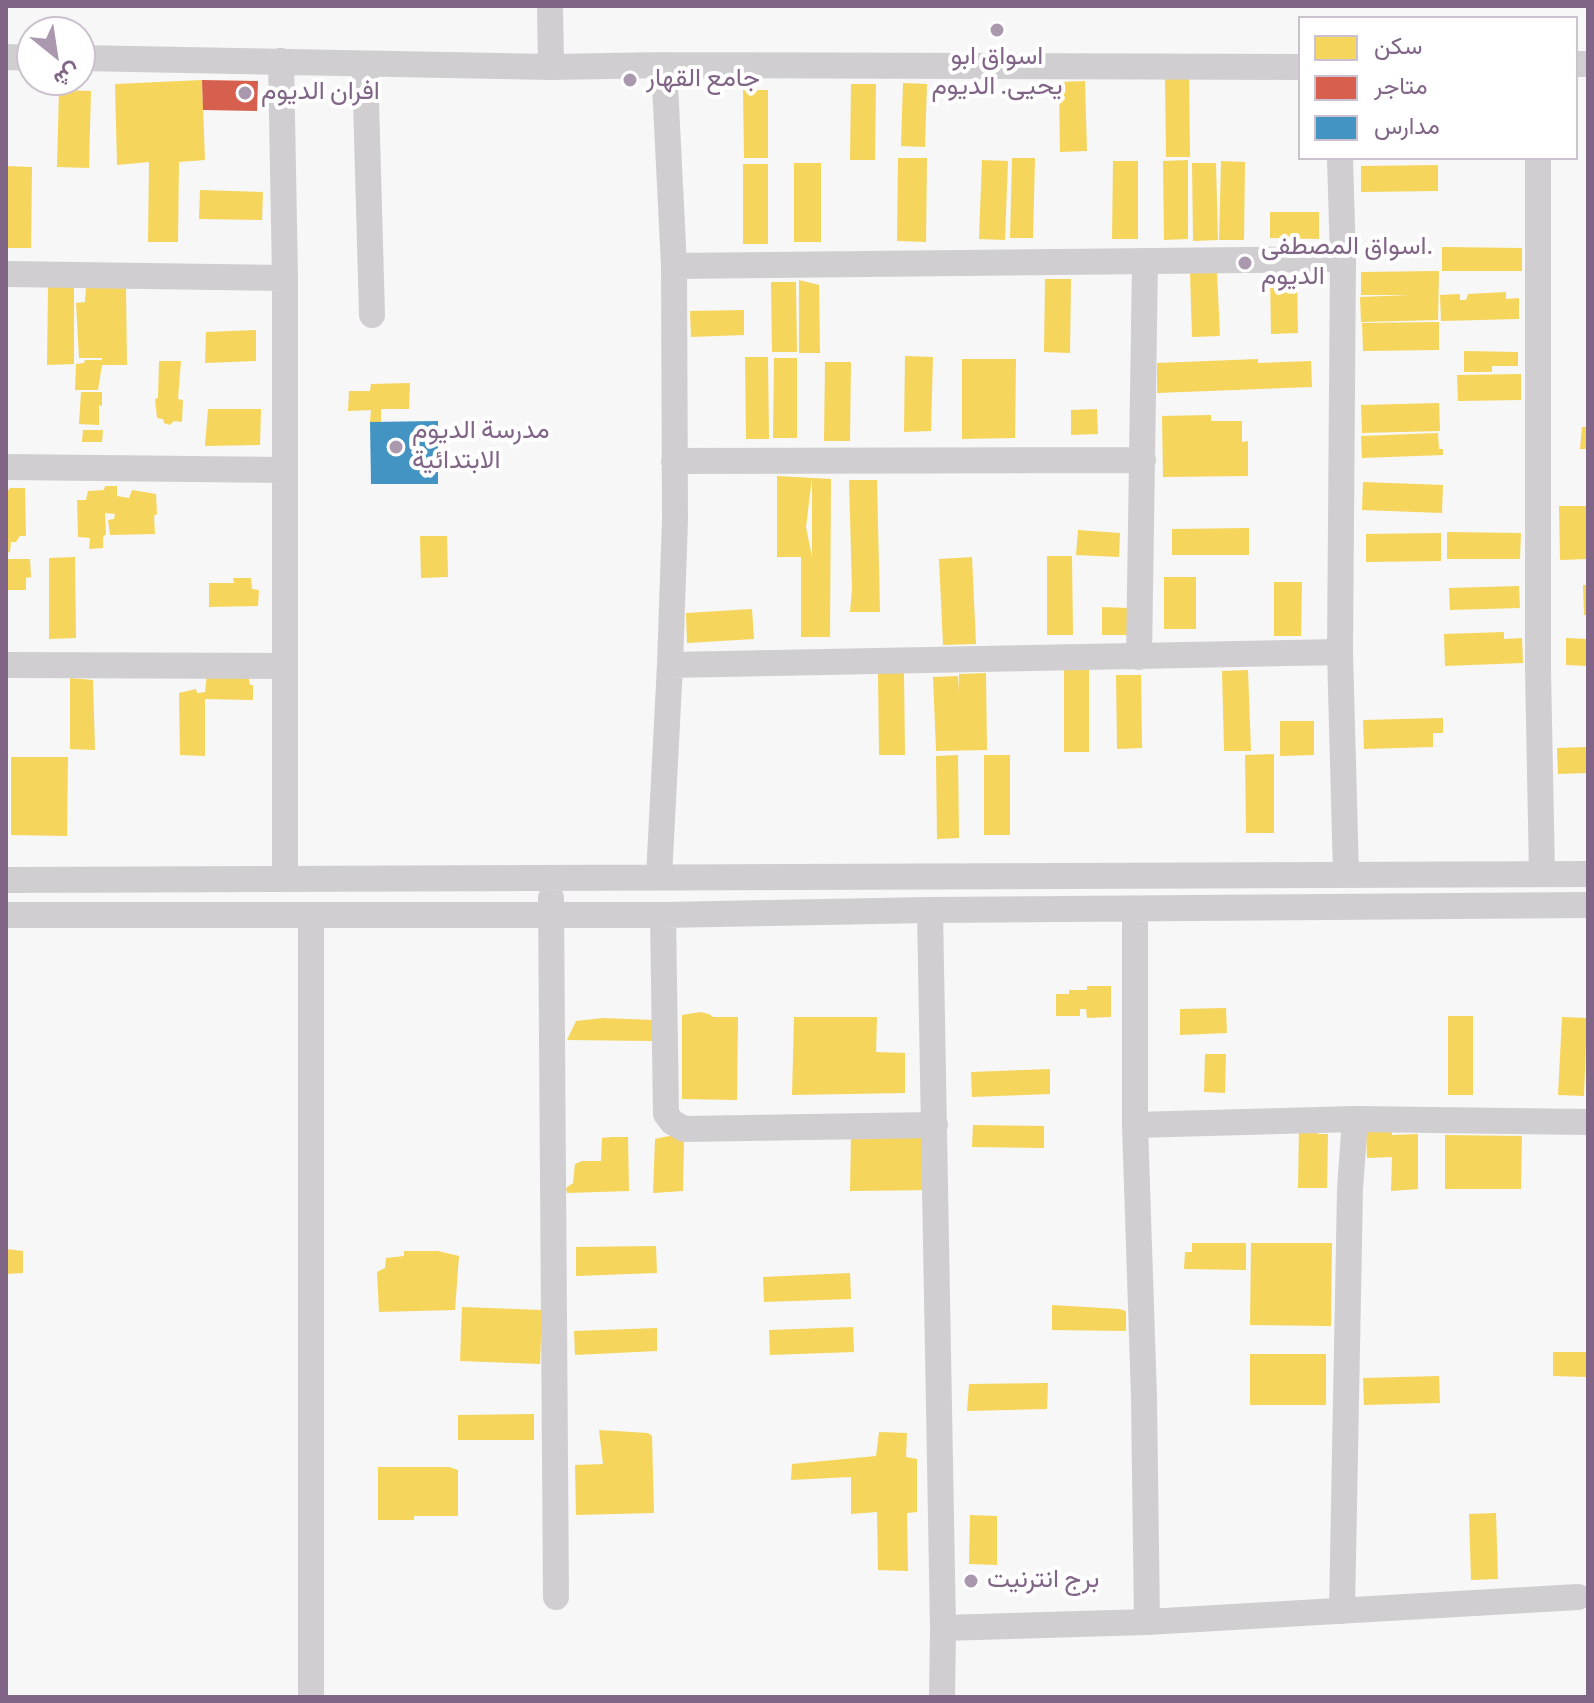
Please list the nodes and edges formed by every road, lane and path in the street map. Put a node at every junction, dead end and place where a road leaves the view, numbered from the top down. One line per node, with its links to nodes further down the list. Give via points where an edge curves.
1 (550, 6): 6 (street)
2 (96, 58): 3 (street)
3 (281, 61): 4 (street); 14 (street)
4 (365, 65): 6 (street); 15 (street)
5 (664, 65): 6 (street); 7 (street); 12 (street)
6 (551, 67)
7 (1298, 67)
8 (1340, 160): 10 (street)
9 (1538, 160): 26 (street)
10 (1343, 259): 11 (street); 20 (street)
11 (1145, 261): 12 (street); 16 (street)
12 (674, 266): 17 (street)
13 (6, 274): 14 (street)
14 (285, 278): 19 (street)
15 (372, 315)
16 (1143, 460): 17 (street); 21 (street)
17 (674, 461): 23 (street)
18 (6, 467): 19 (street)
19 (285, 470): 24 (street)
20 (1340, 652): 21 (street); 25 (street)
21 (1139, 657): 23 (street)
22 (6, 665): 24 (street)
23 (670, 665): 28 (street)
24 (285, 666): 29 (street)
25 (1346, 874): 26 (street); 28 (street)
26 (1542, 874): 27 (street)
27 (1588, 874)
28 (659, 877): 30 (street)
29 (285, 879): 30 (street); 31 (street)
30 (552, 879): 36 (street)
31 (6, 880)
32 (1588, 905): 34 (street)
33 (930, 910): 34 (street); 37 (street); 41 (street)
34 (1135, 910): 42 (street)
35 (6, 915): 38 (street)
36 (551, 915): 37 (street); 38 (street); 43 (street)
37 (663, 915): 41 (street, via 666,1114 672,1122 684,1129)
38 (311, 916): 48 (street)
39 (1355, 1119): 40 (street); 42 (street); 45 (street)
40 (1588, 1122)
41 (935, 1125): 47 (street)
42 (1135, 1125): 46 (street)
43 (556, 1597)
44 (1578, 1597): 45 (street)
45 (1342, 1611): 46 (street)
46 (1147, 1622): 47 (street)
47 (943, 1628): 49 (street)
48 (311, 1697)
49 (942, 1697)

